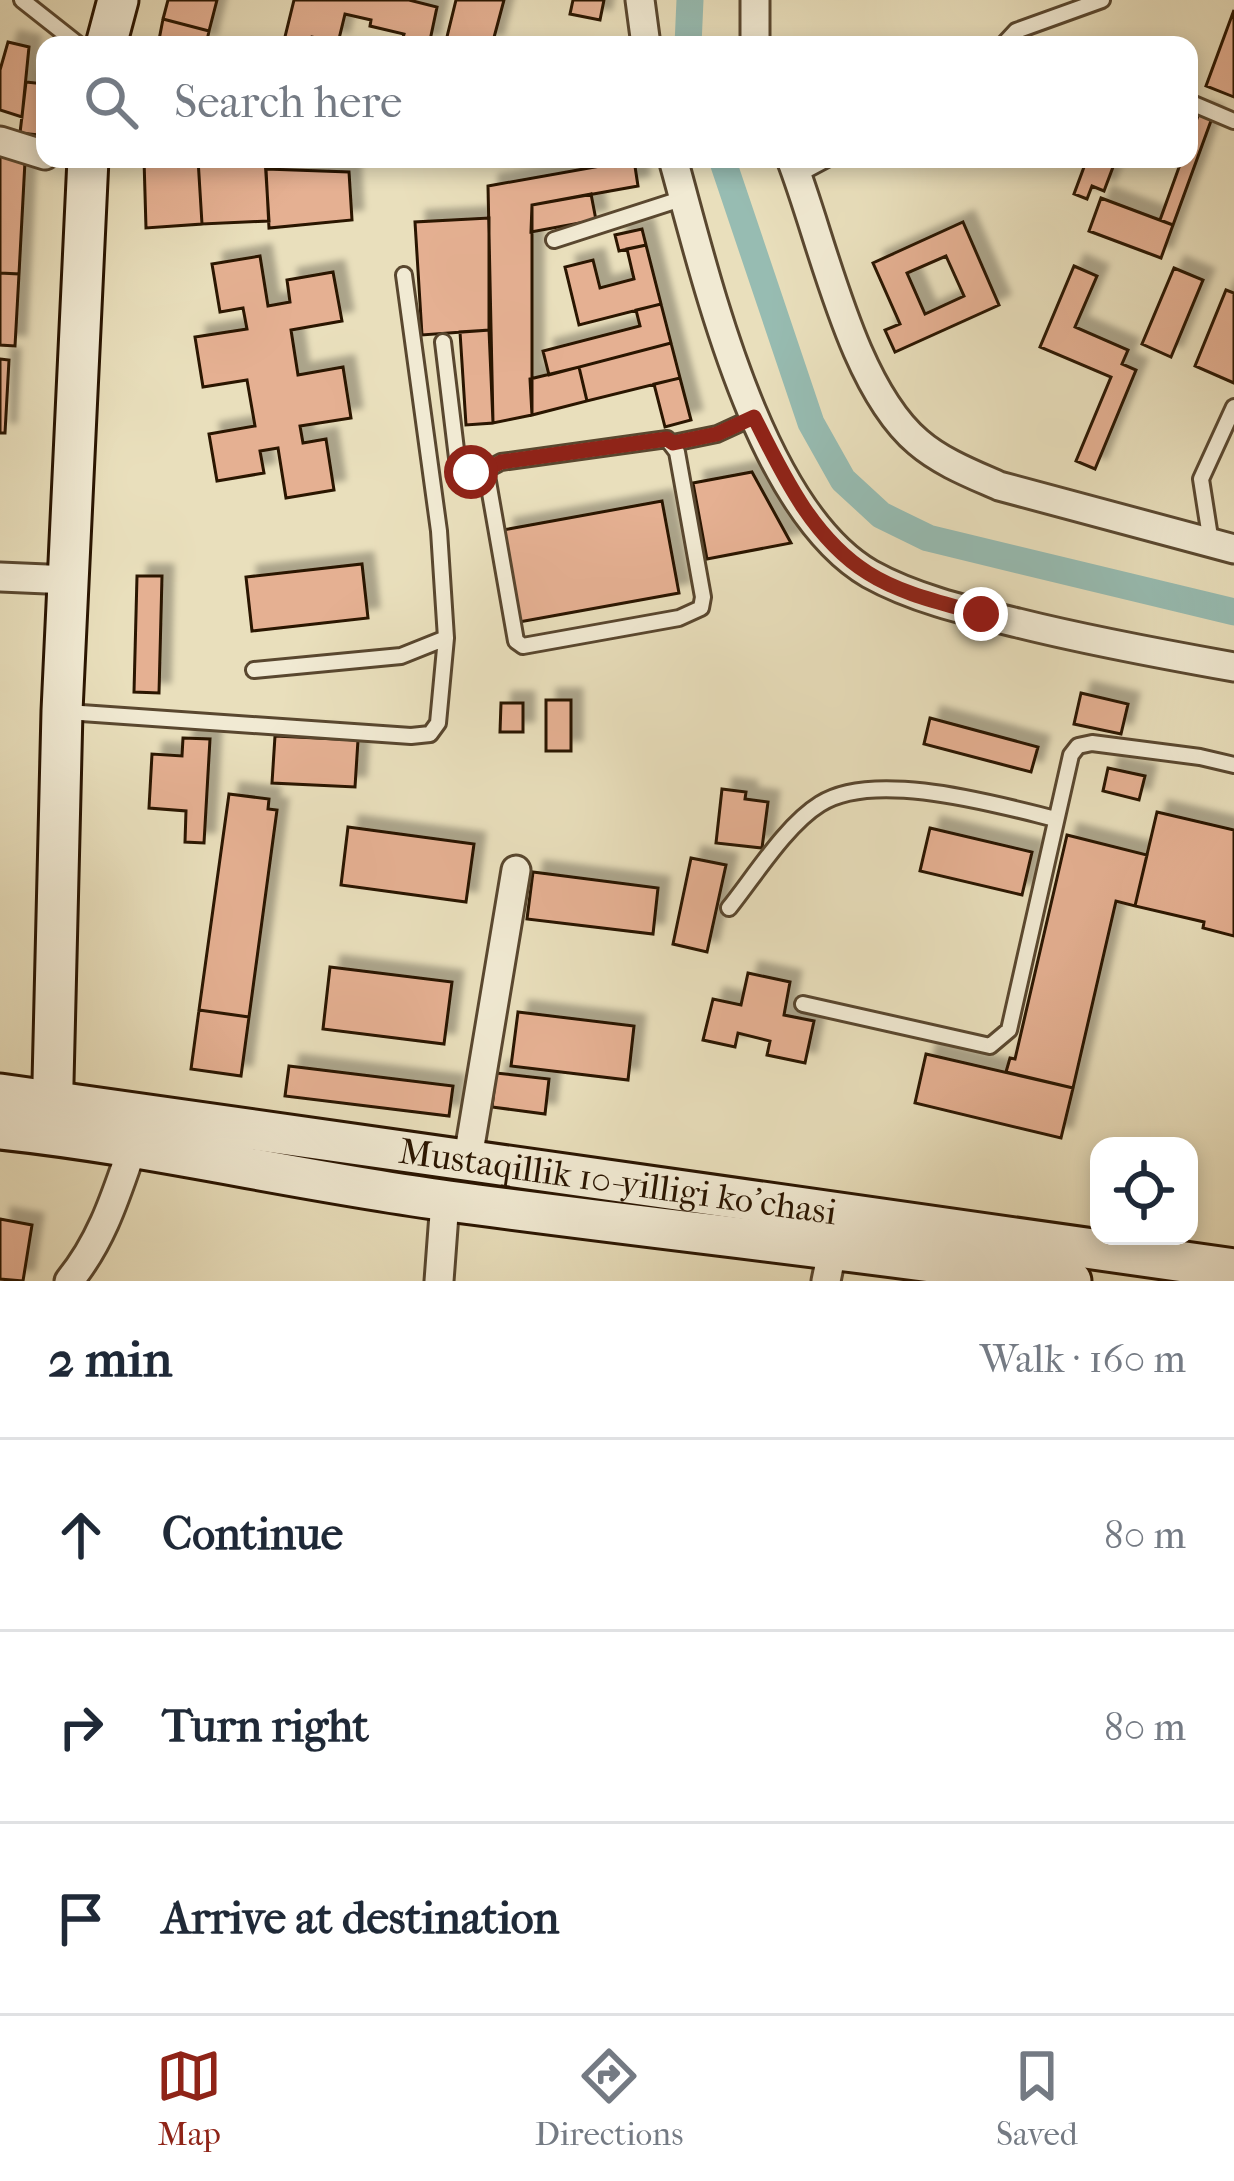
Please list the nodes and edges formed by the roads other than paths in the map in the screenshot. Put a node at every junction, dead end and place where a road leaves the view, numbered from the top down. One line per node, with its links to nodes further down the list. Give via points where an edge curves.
1 (22, 0): 6 (lane)
2 (118, 0): 7 (main road)
3 (640, 0): 8 (street)
4 (755, 0): 9 (street)
5 (1102, 0): 10 (lane)
6 (68, 36)
7 (108, 36)
8 (645, 36)
9 (755, 36)
10 (1011, 36)
11 (1198, 106): 12 (lane)
12 (1234, 121)
13 (0, 142): 14 (street)
14 (36, 152)
15 (78, 168): 28 (main road)
16 (676, 168): 18 (street)
17 (794, 168): 26 (street, via 865,365 919,442 999,486)
18 (684, 198): 19 (lane); 23 (street)
19 (554, 240)
20 (404, 275): 29 (lane)
21 (443, 342): 25 (lane, via 458,458 471,472)
22 (1234, 406): 26 (lane, via 1201,478)
23 (754, 417): 24 (lane); 30 (street, via 801,503 868,572 981,614)
24 (673, 443): 25 (lane); 25 (lane, via 700,608 523,646 512,634)
25 (486, 470)
26 (1222, 546)
27 (0, 578): 28 (street)
28 (70, 580): 32 (main road)
29 (446, 638): 31 (lane, via 401,656); 32 (lane, via 438,723 430,734)
30 (1234, 667)
31 (254, 670)
32 (62, 711): 39 (main road)
33 (1234, 765): 34 (lane, via 1078,746)
34 (1056, 819): 36 (lane, via 915,790 824,801); 37 (lane, via 1009,1030 1000,1041 990,1046)
35 (516, 870): 42 (street)
36 (729, 908)
37 (803, 1004)
38 (0, 1094): 39 (main road, Mustaqillik 10-yilligi ko'chasi)
39 (52, 1117): 40 (main road, Mustaqillik 10-yilligi ko'chasi); 41 (main road, Mustaqillik 10-yilligi ko'chasi); 42 (main road, Mustaqillik 10-yilligi ko'chasi)
40 (0, 1129)
41 (133, 1146): 43 (main road, Mustaqillik 10-yilligi ko'chasi); 46 (street, via 107,1222)
42 (468, 1158): 44 (main road, Mustaqillik 10-yilligi ko'chasi)
43 (445, 1201): 44 (main road, Mustaqillik 10-yilligi ko'chasi); 47 (street)
44 (833, 1247): 45 (main road, Mustaqillik 10-yilligi ko'chasi); 48 (main road, Mustaqillik 10-yilligi ko'chasi)
45 (1234, 1269)
46 (69, 1281)
47 (439, 1281)
48 (1071, 1281)

